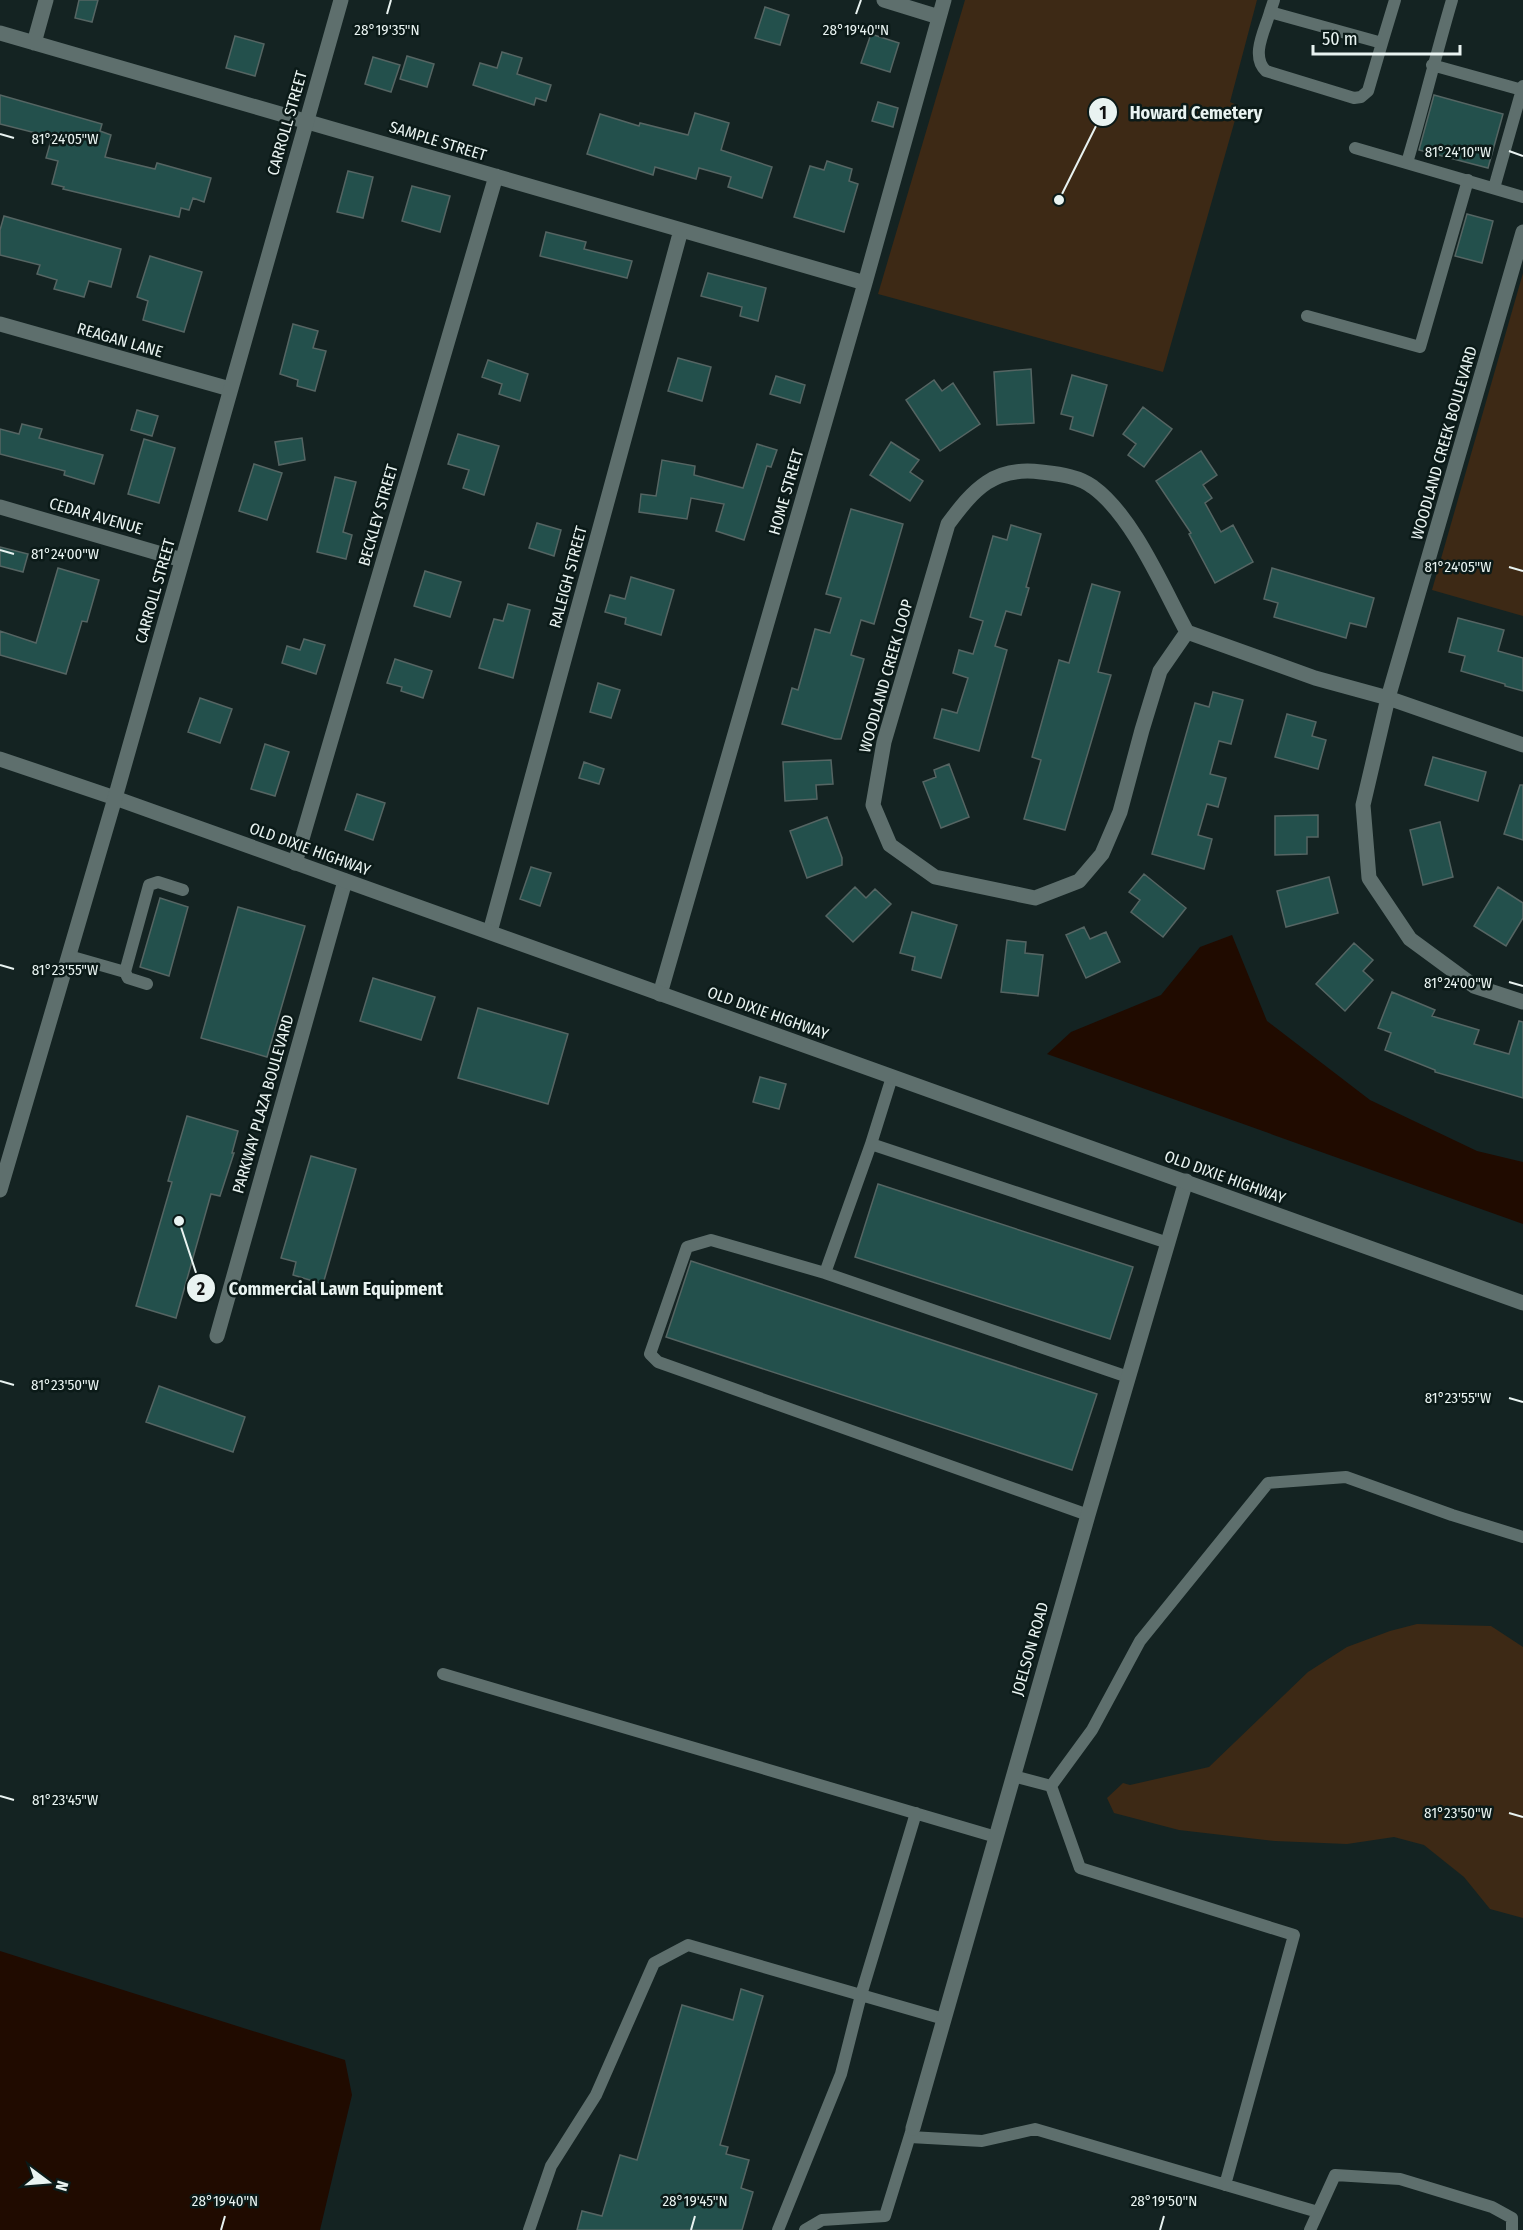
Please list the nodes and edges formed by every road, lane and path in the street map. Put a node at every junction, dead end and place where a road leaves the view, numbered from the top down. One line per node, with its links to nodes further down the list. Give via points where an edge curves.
1 (46, 0): 10 (street)
2 (341, 0): 14 (street, CARROLL STREET)
3 (884, 0): 8 (street)
4 (944, 0): 8 (street, HOME STREET)
5 (1395, 0): 11 (lane)
6 (1452, 0): 12 (lane)
7 (1272, 6): 11 (lane); 11 (lane, via 1258,55 1266,71 1361,97 1368,91)
8 (939, 17): 23 (street, HOME STREET)
9 (0, 33): 10 (street, SAMPLE STREET)
10 (34, 43): 14 (street, SAMPLE STREET)
11 (1382, 43)
12 (1432, 65): 13 (lane); 16 (lane)
13 (1522, 88): 19 (lane)
14 (307, 120): 17 (street, SAMPLE STREET); 26 (street, CARROLL STREET)
15 (1355, 148): 16 (lane)
16 (1407, 163): 18 (lane)
17 (496, 176): 21 (street, SAMPLE STREET); 34 (street, BECKLEY STREET)
18 (1468, 180): 19 (lane); 24 (lane, via 1420,347)
19 (1494, 188): 20 (lane)
20 (1523, 197)
21 (681, 231): 23 (street, SAMPLE STREET); 37 (street, RALEIGH STREET)
22 (1523, 232): 30 (street, WOODLAND CREEK BOULEVARD)
23 (865, 283): 41 (street, HOME STREET)
24 (1307, 316)
25 (0, 324): 26 (street, REAGAN LANE)
26 (230, 389): 28 (street, CARROLL STREET)
27 (0, 507): 28 (street, CEDAR AVENUE)
28 (182, 560): 33 (street, CARROLL STREET)
29 (1186, 632): 29 (street, WOODLAND CREEK LOOP, via 1126,520 1093,486 1067,475 1035,471 1008,472 989,480 968,498 948,524 884,742 873,805 890,845 935,877 1035,898 1079,880 1102,854 1120,812 1160,671); 30 (street, via 1315,678)
30 (1388, 698): 31 (street); 42 (street, WOODLAND CREEK BOULEVARD, via 1363,805 1369,878 1410,939 1474,986)
31 (1523, 745)
32 (0, 759): 33 (street, OLD DIXIE HIGHWAY)
33 (115, 798): 34 (street, OLD DIXIE HIGHWAY); 38 (street, CARROLL STREET)
34 (295, 863): 35 (street, OLD DIXIE HIGHWAY)
35 (345, 881): 37 (street, OLD DIXIE HIGHWAY); 50 (street, PARKWAY PLAZA BOULEVARD)
36 (183, 890): 39 (lane, via 158,882 149,885)
37 (490, 932): 41 (street, OLD DIXIE HIGHWAY)
38 (69, 956): 39 (lane); 46 (street, CARROLL STREET)
39 (125, 972): 40 (lane, via 128,978)
40 (147, 984)
41 (660, 994): 43 (street, OLD DIXIE HIGHWAY)
42 (1523, 1002)
43 (892, 1077): 44 (lane); 45 (street, OLD DIXIE HIGHWAY)
44 (871, 1144): 47 (lane); 48 (lane)
45 (1186, 1182): 47 (street, JOELSON ROAD); 49 (street, OLD DIXIE HIGHWAY)
46 (0, 1190)
47 (1168, 1243): 51 (street, JOELSON ROAD)
48 (825, 1273): 51 (lane); 52 (lane, via 711,1240 687,1248 650,1354 658,1362)
49 (1523, 1303)
50 (217, 1336)
51 (1128, 1377): 52 (street, JOELSON ROAD)
52 (1088, 1515): 55 (street, JOELSON ROAD)
53 (1523, 1537): 56 (lane, via 1346,1477 1268,1484 1140,1641 1092,1730)
54 (443, 1674): 57 (lane)
55 (1013, 1776): 56 (lane); 58 (street, JOELSON ROAD)
56 (1051, 1786): 62 (lane, via 1080,1868 1294,1935)
57 (916, 1813): 58 (lane); 59 (lane)
58 (996, 1837): 60 (street, JOELSON ROAD)
59 (861, 1995): 60 (lane); 64 (lane, via 688,1945 654,1962 596,2095 551,2166); 65 (lane, via 842,2074)
60 (944, 2019): 61 (street, JOELSON ROAD)
61 (911, 2132): 62 (lane, via 982,2140 1035,2129); 66 (lane, via 885,2216 822,2220)
62 (1225, 2185): 63 (lane)
63 (1318, 2212): 67 (lane); 68 (lane, via 1335,2175 1400,2179 1492,2207 1512,2218)
64 (529, 2230)
65 (778, 2230)
66 (805, 2230)
67 (1310, 2230)
68 (1512, 2230)

